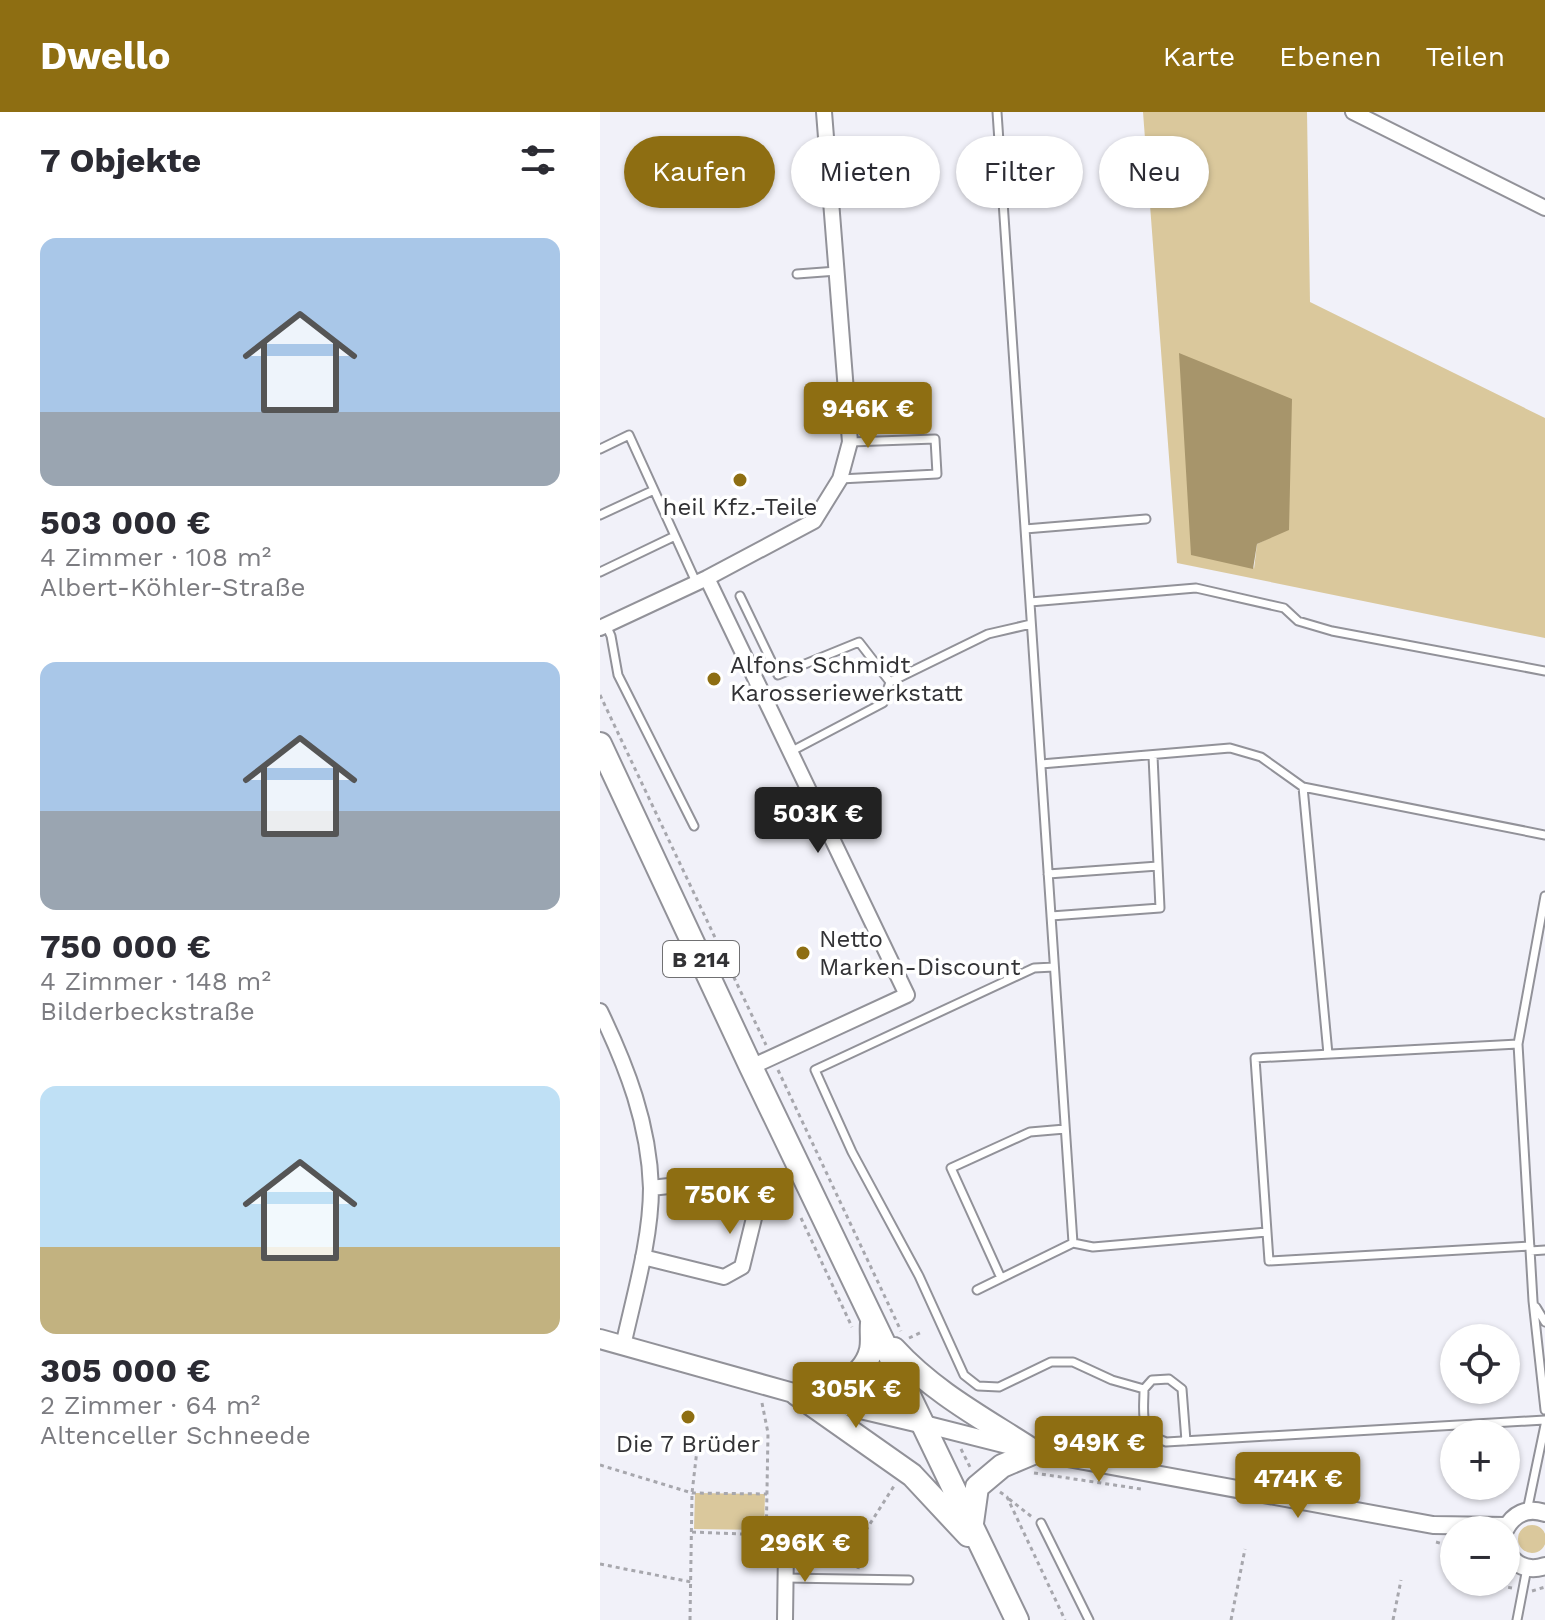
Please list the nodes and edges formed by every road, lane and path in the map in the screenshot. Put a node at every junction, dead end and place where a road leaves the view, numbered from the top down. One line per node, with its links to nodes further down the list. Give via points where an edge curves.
1 (824, 112): 5 (street)
2 (997, 112): 13 (lane)
3 (1353, 112): 4 (street)
4 (1545, 208)
5 (837, 271): 6 (lane); 7 (street)
6 (797, 274)
7 (850, 442): 9 (street); 9 (lane, via 935,439 937,474)
8 (600, 449): 10 (lane, via 629,435)
9 (840, 479): 16 (street, via 814,521)
10 (654, 490): 11 (lane); 14 (lane)
11 (600, 515)
12 (1146, 519): 13 (lane)
13 (1025, 529): 18 (lane)
14 (675, 536): 15 (lane); 16 (lane)
15 (600, 572)
16 (702, 580): 20 (street); 24 (street)
17 (740, 596): 22 (lane, via 778,675 859,642)
18 (1030, 602): 19 (lane); 21 (lane, via 1196,588 1284,608 1298,621 1332,631)
19 (1031, 624): 22 (lane, via 988,634); 26 (lane)
20 (603, 626): 28 (lane, via 611,636 618,675)
21 (1545, 671)
22 (890, 682): 24 (lane, via 883,703)
23 (600, 744): 38 (main road, B 214)
24 (790, 752): 38 (street, via 907,995)
25 (1153, 756): 26 (lane); 27 (lane, via 1230,748 1261,757); 30 (lane)
26 (1041, 764): 31 (lane)
27 (1303, 787): 29 (lane); 37 (lane)
28 (694, 826)
29 (1545, 835)
30 (1158, 866): 31 (lane); 33 (lane, via 1160,908)
31 (1048, 874): 33 (lane)
32 (1545, 896): 36 (lane)
33 (1051, 916): 34 (lane)
34 (1054, 967): 39 (lane); 56 (lane, via 1034,968 815,1070 964,1375 978,1386 999,1387 1051,1362 1073,1362)
35 (600, 1011): 40 (street, via 641,1111)
36 (1518, 1044): 37 (lane); 43 (lane)
37 (1328, 1054): 41 (lane, via 1255,1058)
38 (751, 1067): 49 (main road, B 214)
39 (1065, 1129): 42 (lane); 46 (lane, via 1030,1132 951,1168)
40 (651, 1188): 45 (street); 45 (street, via 678,1185 744,1201 754,1218 742,1267 724,1277)
41 (1267, 1232): 42 (lane, via 1093,1247); 43 (lane, via 1269,1261)
42 (1073, 1243): 46 (lane)
43 (1530, 1248): 44 (lane); 48 (lane)
44 (1545, 1250)
45 (643, 1257): 54 (street)
46 (1001, 1278): 47 (lane)
47 (977, 1290)
48 (1533, 1301): 50 (lane); 58 (lane)
49 (872, 1317): 57 (main road, via 871,1350 860,1369 834,1387); 61 (main road, B 214); 64 (main road, via 916,1372)
50 (1545, 1322)
51 (922, 1332): 53 (path)
52 (600, 1339): 54 (main road)
53 (906, 1340)
54 (623, 1346): 55 (main road)
55 (758, 1384): 57 (main road); 70 (path, via 768,1433)
56 (1144, 1389): 62 (lane, via 1145,1427 1153,1437); 62 (lane, via 1152,1380 1169,1379 1182,1389)
57 (797, 1394): 61 (main road); 67 (main road)
58 (1544, 1397): 59 (lane)
59 (1545, 1410)
60 (1545, 1422): 62 (lane); 65 (lane)
61 (924, 1424): 64 (street); 76 (main road, B 214)
62 (1186, 1441)
63 (697, 1450): 69 (path)
64 (1035, 1452): 76 (main road, via 1002,1466 977,1487); 77 (street)
65 (1541, 1464): 72 (lane)
66 (600, 1465): 69 (path)
67 (905, 1470): 84 (main road); 90 (path, via 861,1538)
68 (998, 1491): 71 (path)
69 (692, 1493): 70 (path); 80 (path)
70 (767, 1494): 81 (path)
71 (1007, 1497): 75 (path); 97 (path)
72 (1527, 1511): 73 (street); 74 (street)
73 (1545, 1513)
74 (1516, 1516)
75 (1041, 1523): 98 (lane)
76 (972, 1524): 84 (main road, B 214)
77 (1433, 1525): 78 (street); 79 (street)
78 (1440, 1525)
79 (1440, 1527)
80 (692, 1532): 81 (path); 93 (path)
81 (766, 1535): 82 (path, via 766,1547)
82 (786, 1547): 89 (street)
83 (1245, 1549): 99 (path)
84 (988, 1557): 96 (main road, B 214)
85 (600, 1564): 93 (path)
86 (1520, 1565): 88 (street)
87 (1545, 1566): 88 (street)
88 (1527, 1568): 101 (lane)
89 (786, 1578): 90 (lane); 95 (street)
90 (858, 1579): 91 (lane)
91 (909, 1580)
92 (1401, 1580): 100 (path)
93 (691, 1582): 94 (path)
94 (690, 1620)
95 (785, 1620)
96 (1017, 1620)
97 (1065, 1620)
98 (1089, 1620)
99 (1231, 1620)
100 (1393, 1620)
101 (1517, 1620)

